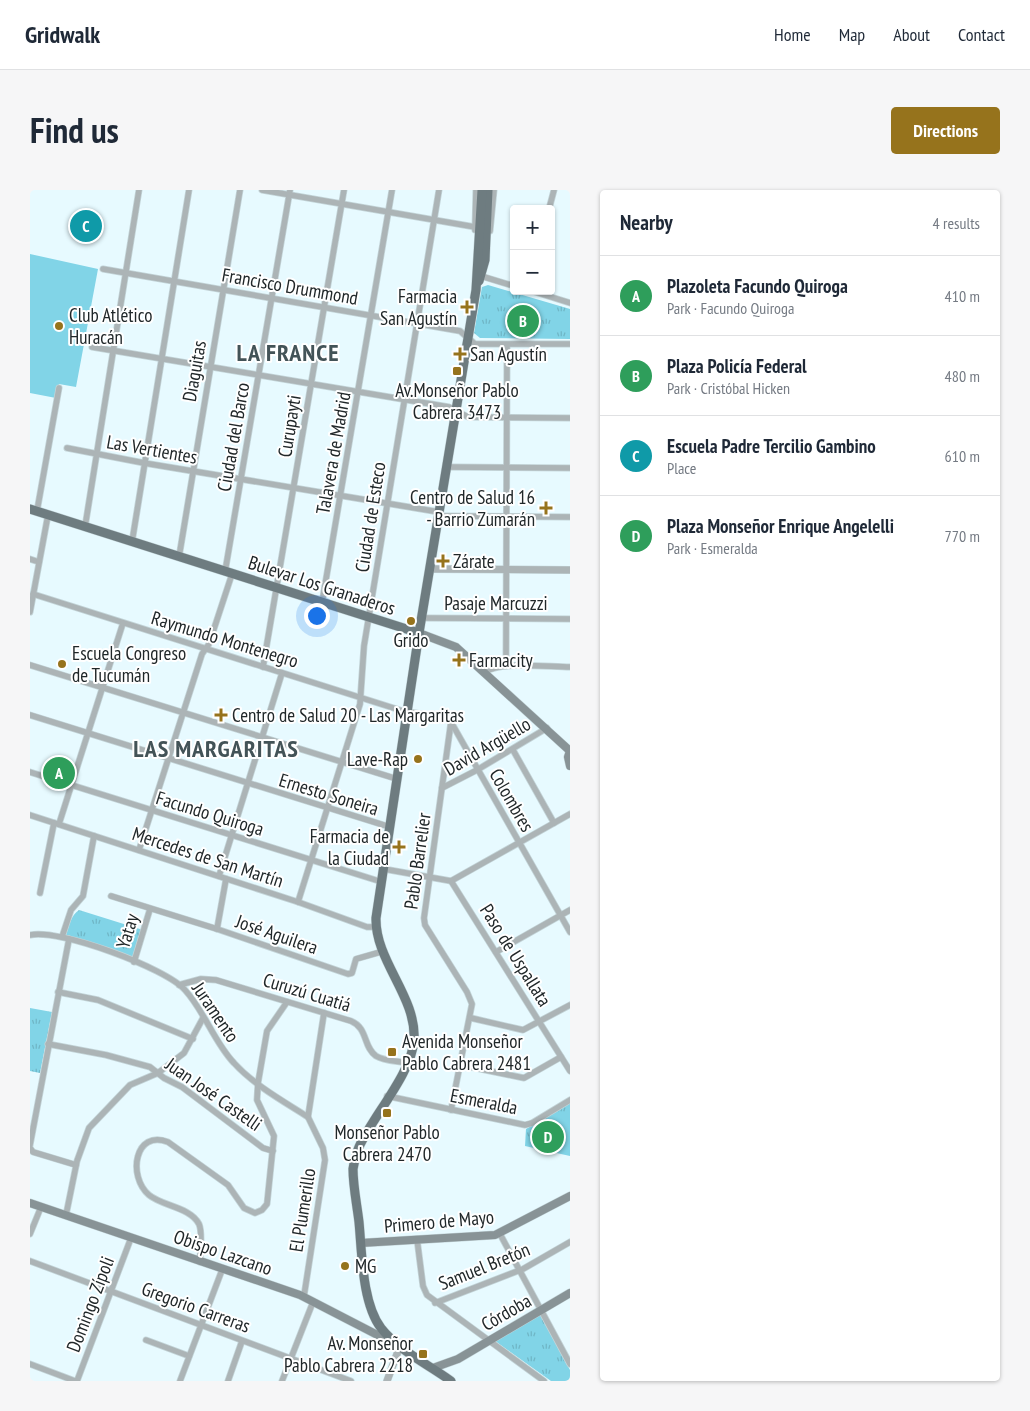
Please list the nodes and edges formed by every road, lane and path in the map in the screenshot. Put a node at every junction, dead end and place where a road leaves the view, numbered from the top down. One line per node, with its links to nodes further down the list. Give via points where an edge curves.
1 (140, 190): 22 (street)
2 (189, 190): 24 (street)
3 (240, 190): 27 (street, Diaguitas)
4 (262, 190): 13 (street)
5 (344, 190): 14 (street, Curupayti)
6 (392, 190): 16 (street, Talavera de Madrid)
7 (439, 190): 17 (street, Ciudad de Esteco)
8 (476, 190): 18 (street)
9 (482, 190): 19 (main road)
10 (488, 190): 20 (main road)
11 (494, 190): 20 (street)
12 (554, 190): 15 (street)
13 (289, 192): 14 (street); 29 (street, Ciudad del Barco)
14 (342, 202): 16 (street); 31 (street, Curupayti)
15 (550, 205)
16 (388, 211): 17 (street); 32 (street, Talavera de Madrid)
17 (434, 219): 18 (street); 33 (street, Ciudad de Esteco)
18 (475, 227): 19 (street)
19 (478, 250): 26 (main road)
20 (485, 260): 23 (main road)
21 (103, 269): 22 (street, Francisco Drummond)
22 (126, 273): 24 (street, Francisco Drummond); 38 (street)
23 (481, 276): 25 (street); 26 (main road)
24 (174, 281): 27 (street, Francisco Drummond); 39 (street)
25 (510, 285)
26 (477, 286): 34 (main road)
27 (223, 289): 29 (street, Francisco Drummond); 40 (street, Diaguitas)
28 (548, 295): 30 (street)
29 (272, 298): 31 (street, Francisco Drummond); 41 (street, Ciudad del Barco)
30 (569, 300)
31 (324, 307): 32 (street, Francisco Drummond); 42 (street, Curupayti)
32 (371, 315): 33 (street, Francisco Drummond); 44 (street, Talavera de Madrid)
33 (417, 323): 34 (street, Francisco Drummond, via 460,331); 45 (street, Ciudad de Esteco)
34 (468, 339): 36 (street, Francisco Drummond, via 475,344); 46 (main road)
35 (570, 344): 36 (street, Francisco Drummond)
36 (507, 345): 47 (street)
37 (92, 347): 38 (street)
38 (113, 351): 39 (street); 50 (street)
39 (162, 359): 40 (street); 51 (street)
40 (210, 366): 41 (street); 55 (street, Diaguitas)
41 (258, 375): 42 (street); 56 (street, Ciudad del Barco)
42 (311, 383): 44 (street); 57 (street, Curupayti)
43 (59, 388): 60 (street)
44 (358, 392): 45 (street); 58 (street, Talavera de Madrid)
45 (405, 400): 46 (street); 59 (street, Ciudad de Esteco)
46 (457, 411): 47 (street, via 468,417); 52 (main road)
47 (506, 418): 48 (street); 53 (street)
48 (570, 418)
49 (67, 448): 50 (street, Las Vertientes)
50 (96, 454): 51 (street, Las Vertientes); 65 (street)
51 (144, 463): 55 (street, Las Vertientes); 66 (street)
52 (446, 467): 53 (street); 61 (main road)
53 (506, 468): 54 (street); 63 (street)
54 (570, 468)
55 (192, 471): 56 (street, Las Vertientes); 67 (street, Diaguitas)
56 (241, 479): 57 (street, Las Vertientes); 73 (street, Ciudad del Barco)
57 (294, 488): 58 (street, Las Vertientes); 75 (street, Curupayti)
58 (340, 496): 59 (street, Las Vertientes); 77 (street, Talavera de Madrid)
59 (387, 504): 61 (street, Las Vertientes); 79 (street, Ciudad de Esteco)
60 (33, 510): 62 (main road, Bulevar Los Granaderos)
61 (439, 514): 63 (street, Las Vertientes); 70 (main road)
62 (48, 516): 65 (main road, Bulevar Los Granaderos); 69 (street)
63 (506, 517): 64 (street, Las Vertientes); 71 (street)
64 (570, 517)
65 (84, 527): 66 (main road, Bulevar Los Granaderos)
66 (132, 542): 67 (main road, Bulevar Los Granaderos)
67 (179, 557): 73 (main road, Bulevar Los Granaderos)
68 (30, 559): 69 (street)
69 (39, 562): 74 (street)
70 (430, 569): 71 (street); 80 (main road)
71 (506, 570): 72 (street); 81 (street)
72 (570, 570)
73 (229, 573): 75 (main road, Bulevar Los Granaderos); 85 (street, Ciudad del Barco)
74 (32, 586): 76 (street)
75 (277, 588): 77 (main road, Bulevar Los Granaderos); 88 (street, Curupayti)
76 (34, 594): 78 (street); 83 (street, Raymundo Montenegro)
77 (322, 603): 79 (main road, Bulevar Los Granaderos)
78 (30, 612)
79 (369, 618): 84 (main road, Bulevar Los Granaderos); 93 (street, Ciudad de Esteco)
80 (422, 618): 81 (street, Pasaje Marcuzzi); 84 (main road)
81 (507, 619): 82 (street, Pasaje Marcuzzi); 87 (street)
82 (570, 619)
83 (122, 623): 85 (street, Raymundo Montenegro); 92 (street)
84 (419, 633): 90 (main road, Bulevar Los Granaderos, via 452,644); 94 (main road)
85 (205, 649): 88 (street, Raymundo Montenegro); 95 (street, Ciudad del Barco)
86 (30, 665): 92 (street)
87 (506, 666): 89 (street); 90 (street, via 493,667)
88 (263, 667): 91 (street, Raymundo Montenegro)
89 (570, 667)
90 (485, 672): 98 (main road, Bulevar Los Granaderos)
91 (282, 673): 93 (street, Raymundo Montenegro); 100 (street)
92 (102, 688): 95 (street); 99 (street)
93 (361, 698): 94 (street, Raymundo Montenegro); 104 (street, Ciudad de Esteco)
94 (408, 711): 97 (street, via 442,717); 108 (main road)
95 (182, 713): 100 (street); 103 (street, Ciudad del Barco)
96 (30, 715): 99 (street, Ernesto Soneira)
97 (451, 722): 106 (street, Colombres); 111 (street, Pablo Barrelier)
98 (547, 728): 101 (street, David Argüello); 102 (main road, Bulevar Los Granaderos)
99 (88, 733): 103 (street, Ernesto Soneira); 110 (street)
100 (263, 738): 104 (street); 109 (street)
101 (513, 750): 106 (street, David Argüello); 116 (street)
102 (570, 751): 105 (main road)
103 (168, 758): 109 (street, Ernesto Soneira); 113 (street, Ciudad del Barco)
104 (342, 762): 108 (street); 112 (street, Ciudad de Esteco)
105 (570, 766)
106 (477, 770): 111 (street, David Argüello); 121 (street, Colombres)
107 (30, 772): 110 (street, Facundo Quiroga)
108 (397, 779): 118 (main road)
109 (248, 784): 112 (street, Ernesto Soneira); 119 (street)
110 (71, 785): 113 (street, Facundo Quiroga); 117 (street)
111 (442, 788): 126 (street, Pablo Barrelier)
112 (327, 809): 118 (street, Ernesto Soneira); 123 (street, Ciudad de Esteco)
113 (152, 810): 119 (street, Facundo Quiroga); 122 (street, Ciudad del Barco)
114 (570, 814): 116 (street)
115 (30, 815): 117 (street, Mercedes de San Martín)
116 (554, 822): 121 (street)
117 (56, 824): 120 (street, Mercedes de San Martín); 130 (street)
118 (390, 827): 124 (main road)
119 (232, 835): 123 (street, Facundo Quiroga); 125 (street)
120 (94, 836): 122 (street, Mercedes de San Martín); 140 (street, via 83,896 71,910)
121 (519, 842): 128 (street); 135 (street, Colombres)
122 (139, 850): 125 (street, Mercedes de San Martín)
123 (311, 860): 129 (street, Facundo Quiroga); 132 (street, Ciudad de Esteco)
124 (384, 869): 126 (street); 129 (main road)
125 (219, 876): 127 (street, Mercedes de San Martín)
126 (429, 877): 128 (street); 150 (street, Pablo Barrelier, via 424,922 470,996)
127 (226, 879): 132 (street, Mercedes de San Martín); 137 (street)
128 (451, 881): 142 (street, Paso de Uspallata)
129 (382, 882): 136 (main road)
130 (40, 893)
131 (111, 896): 133 (street, José Aguilera)
132 (298, 902): 136 (street, Mercedes de San Martín, via 367,927)
133 (150, 910): 137 (street, José Aguilera); 143 (street, Yatay)
134 (570, 910): 135 (street)
135 (560, 915): 138 (street, Colombres); 142 (street)
136 (376, 927): 141 (main road)
137 (217, 929): 141 (street, José Aguilera, via 348,974 352,973 356,959)
138 (570, 932)
139 (30, 935): 140 (street, Juramento)
140 (66, 938): 143 (street, Juramento); 145 (street)
141 (384, 951): 155 (main road, via 412,1023 413,1049)
142 (496, 952): 151 (street, Paso de Uspallata)
143 (134, 962): 144 (street, Juramento)
144 (179, 985): 146 (street, Curuzú Cuatiá, via 207,979); 149 (street, Juramento)
145 (58, 992): 152 (street, via 98,1000); 153 (street)
146 (287, 1002): 148 (street, Curuzú Cuatiá); 159 (street, via 267,1031)
147 (570, 1005): 151 (street)
148 (324, 1013): 155 (street, Curuzú Cuatiá, via 356,1023 376,1056); 163 (street)
149 (203, 1018): 152 (street); 159 (street, Juramento, via 232,1062)
150 (471, 1018): 151 (street, via 523,1030); 156 (street, Pablo Barrelier)
151 (540, 1022): 154 (street, Paso de Uspallata)
152 (193, 1039): 158 (street, via 184,1054)
153 (48, 1044): 158 (street, Juan José Castelli, via 122,1059 150,1067); 164 (street)
154 (561, 1057): 156 (street, via 524,1078); 157 (street, Paso de Uspallata)
155 (407, 1063): 160 (main road)
156 (461, 1065): 162 (street, Pablo Barrelier)
157 (570, 1071)
158 (158, 1073): 166 (street, Juan José Castelli); 167 (street, via 130,1085 93,1124)
159 (258, 1083): 163 (street, Juramento); 166 (street, via 258,1100 274,1133)
160 (388, 1096): 162 (street, Esmeralda); 177 (main road, via 361,1142 354,1162)
161 (570, 1100): 162 (street, Esmeralda, via 525,1124)
162 (451, 1110)
163 (308, 1117): 184 (street, El Plumerillo, via 323,1148 325,1160)
164 (31, 1134): 165 (street)
165 (30, 1146): 167 (street, via 34,1152)
166 (273, 1152): 179 (street, via 266,1204 255,1214 244,1208 228,1185 172,1144 155,1140 140,1150 136,1169 142,1187 156,1199 187,1213 198,1222)
167 (76, 1165): 171 (street)
168 (570, 1196): 173 (main road, Primero de Mayo)
169 (30, 1203): 170 (main road, Obispo Lazcano)
170 (41, 1207): 171 (main road, Obispo Lazcano); 172 (street)
171 (66, 1215): 174 (main road, Obispo Lazcano)
172 (30, 1234)
173 (500, 1234): 175 (main road, Primero de Mayo); 181 (street)
174 (131, 1238): 179 (main road, Obispo Lazcano); 182 (street, Domingo Zípoli)
175 (417, 1240): 177 (main road, Primero de Mayo); 186 (street, via 423,1286)
176 (570, 1242): 181 (street, Samuel Bretón)
177 (361, 1243): 188 (main road, via 367,1290)
178 (30, 1261): 182 (street, Gregorio Carreras)
179 (200, 1262): 180 (main road, Obispo Lazcano)
180 (222, 1270): 184 (main road, Obispo Lazcano); 189 (street)
181 (519, 1271): 186 (street, Samuel Bretón); 187 (street)
182 (111, 1292): 189 (street, Gregorio Carreras); 202 (street, Domingo Zípoli)
183 (570, 1293): 187 (main road, Córdoba)
184 (304, 1296): 185 (main road, Obispo Lazcano)
185 (313, 1302): 190 (main road, Obispo Lazcano); 196 (street)
186 (435, 1303): 193 (street)
187 (541, 1310): 193 (main road, Córdoba); 199 (street)
188 (377, 1321): 190 (main road, via 375,1328); 194 (main road)
189 (202, 1325): 192 (street, Gregorio Carreras); 195 (street)
190 (366, 1330): 194 (main road, Obispo Lazcano)
191 (146, 1340): 195 (street)
192 (242, 1340): 196 (street, Gregorio Carreras); 204 (street)
193 (487, 1341): 197 (main road, Córdoba); 208 (street)
194 (400, 1346): 200 (main road); 207 (street)
195 (189, 1356): 203 (street)
196 (290, 1358): 205 (street); 206 (street, Gregorio Carreras)
197 (458, 1359): 200 (main road, Córdoba); 201 (main road, Córdoba)
198 (30, 1364): 202 (street)
199 (570, 1364)
200 (433, 1368): 201 (main road)
201 (447, 1378)
202 (76, 1381)
203 (180, 1381)
204 (228, 1381)
205 (282, 1381)
206 (351, 1381)
207 (387, 1381)
208 (544, 1381)

